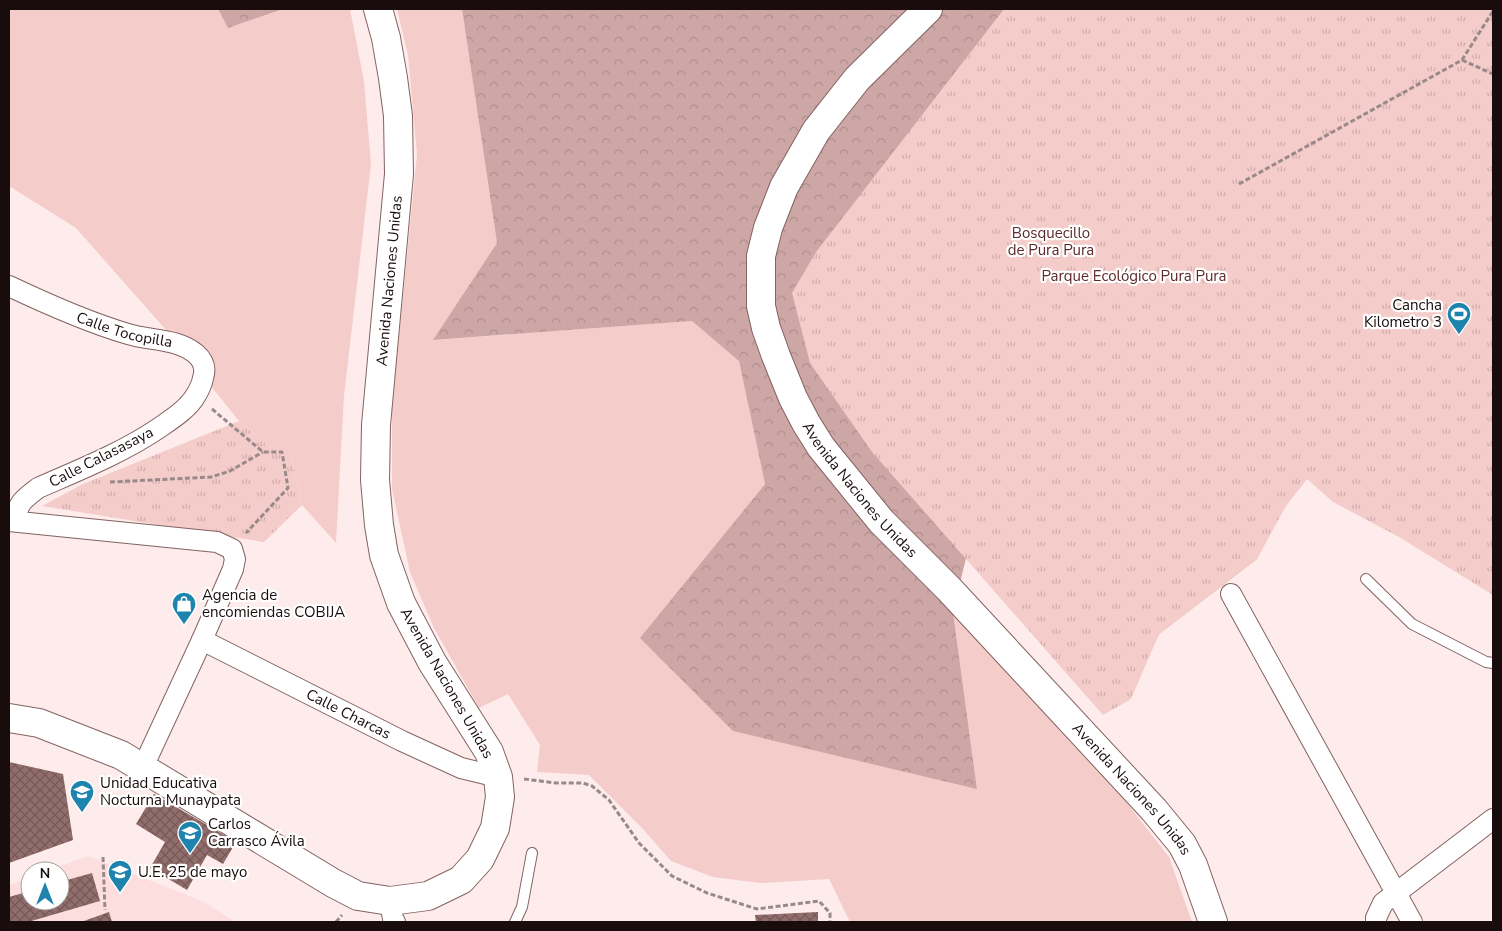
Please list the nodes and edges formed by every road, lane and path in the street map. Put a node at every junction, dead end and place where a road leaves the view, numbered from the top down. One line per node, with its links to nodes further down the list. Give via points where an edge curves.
1 (378, 9): 19 (street, Avenida Naciones Unidas, via 386,38 398,116 399,174 376,425 375,480 379,525 384,555 401,603 432,662 490,752)
2 (928, 9): 28 (street, Avenida Naciones Unidas, via 857,79 816,131 784,187 761,256 761,306 766,328 793,398 821,446 881,521 949,589 1154,810 1182,844 1194,865)
3 (1493, 11): 4 (path)
4 (1462, 60): 5 (path); 6 (path)
5 (1493, 74)
6 (1239, 184)
7 (10, 287): 8 (street, Calle Tocopilla, via 86,320 130,335 186,348 203,362 205,372)
8 (196, 396): 9 (path); 11 (street, Calle Calasasaya, via 176,416 137,442 38,488 24,499)
9 (263, 452): 10 (path, via 211,477); 12 (path, via 282,452 288,488)
10 (103, 483)
11 (12, 521): 12 (street, Calle Calasasaya, via 217,542)
12 (232, 549): 15 (street, via 233,569)
13 (1366, 579): 16 (lane, via 1412,624)
14 (1231, 594): 23 (street)
15 (202, 640): 18 (street); 19 (street, Calle Charcas, via 402,741 461,768)
16 (1493, 663)
17 (9, 718): 18 (street, Avenida Naciones Unidas, via 39,723 121,755)
18 (142, 767): 25 (street, Avenida Naciones Unidas, via 332,883)
19 (498, 777): 25 (street, Avenida Naciones Unidas, via 500,797 495,828 480,860 461,880); 27 (path, via 592,786 609,800 638,843 672,876 706,893 757,909 819,901 830,913)
20 (1493, 819): 23 (street)
21 (532, 853): 26 (lane, via 522,907)
22 (103, 857): 24 (path)
23 (1396, 892): 29 (street, via 1383,903); 30 (street)
24 (105, 910)
25 (392, 911)
26 (514, 922)
27 (830, 922)
28 (1213, 922)
29 (1376, 922)
30 (1412, 922)

